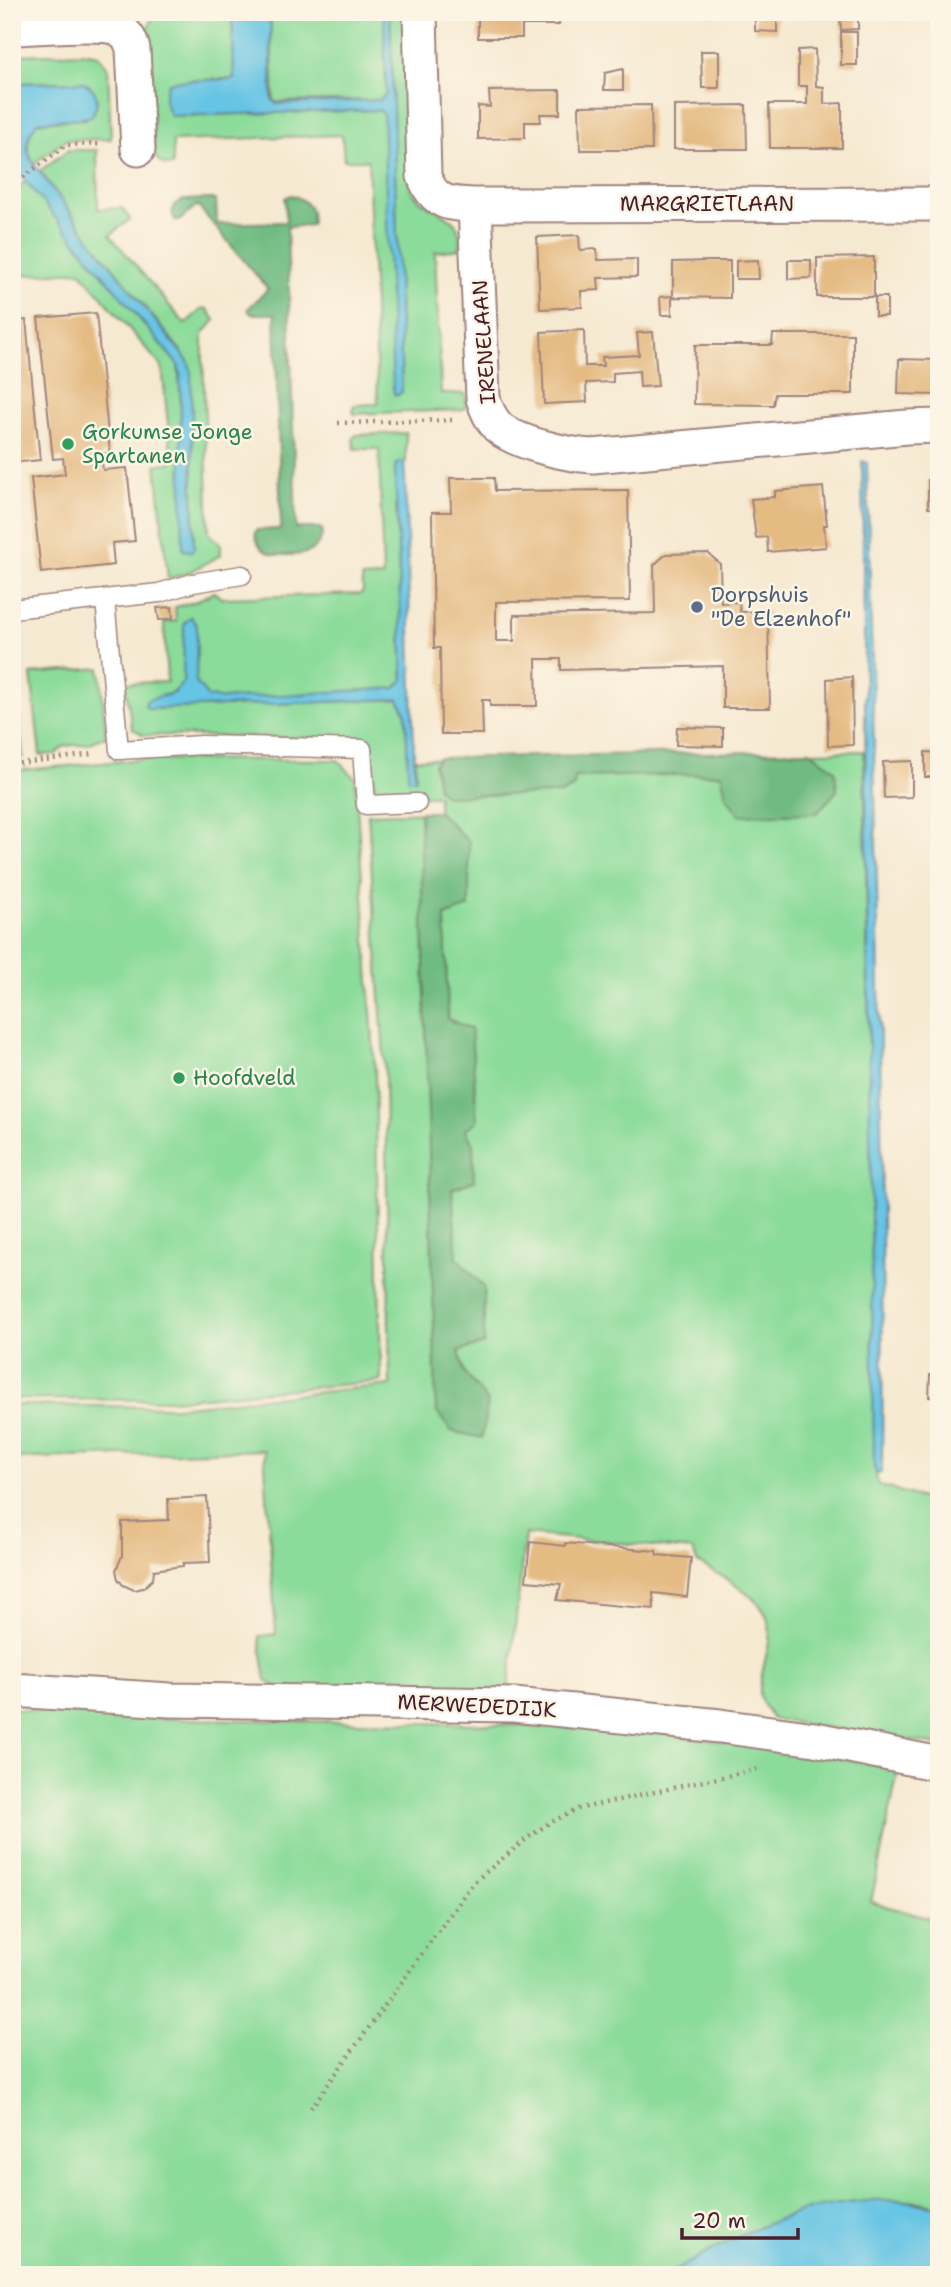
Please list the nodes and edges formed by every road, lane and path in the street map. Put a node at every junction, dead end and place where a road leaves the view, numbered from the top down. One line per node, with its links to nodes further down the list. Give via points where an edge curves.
1 (420, 12): 7 (street, via 424,176 442,200)
2 (12, 28): 4 (street, via 105,25 125,33 133,49)
3 (104, 144): 5 (path, via 66,145)
4 (138, 149)
5 (12, 186)
6 (939, 204): 7 (street, MARGRIETLAAN)
7 (475, 205): 8 (street, IRENELAAN, via 483,398)
8 (492, 419): 9 (path); 10 (street, IRENELAAN, via 511,435 557,451 593,456)
9 (338, 423)
10 (939, 426)
11 (242, 575): 12 (lane)
12 (105, 600): 13 (lane); 14 (lane)
13 (12, 609)
14 (119, 750): 15 (path); 16 (lane, via 202,745 362,749 366,805)
15 (12, 764)
16 (417, 803)
17 (12, 1690): 18 (street, MERWEDEDIJK, via 170,1700 514,1705 815,1739)
18 (939, 1764)
19 (768, 1766): 20 (path, via 578,1809 526,1839 473,1883)
20 (311, 2108)

